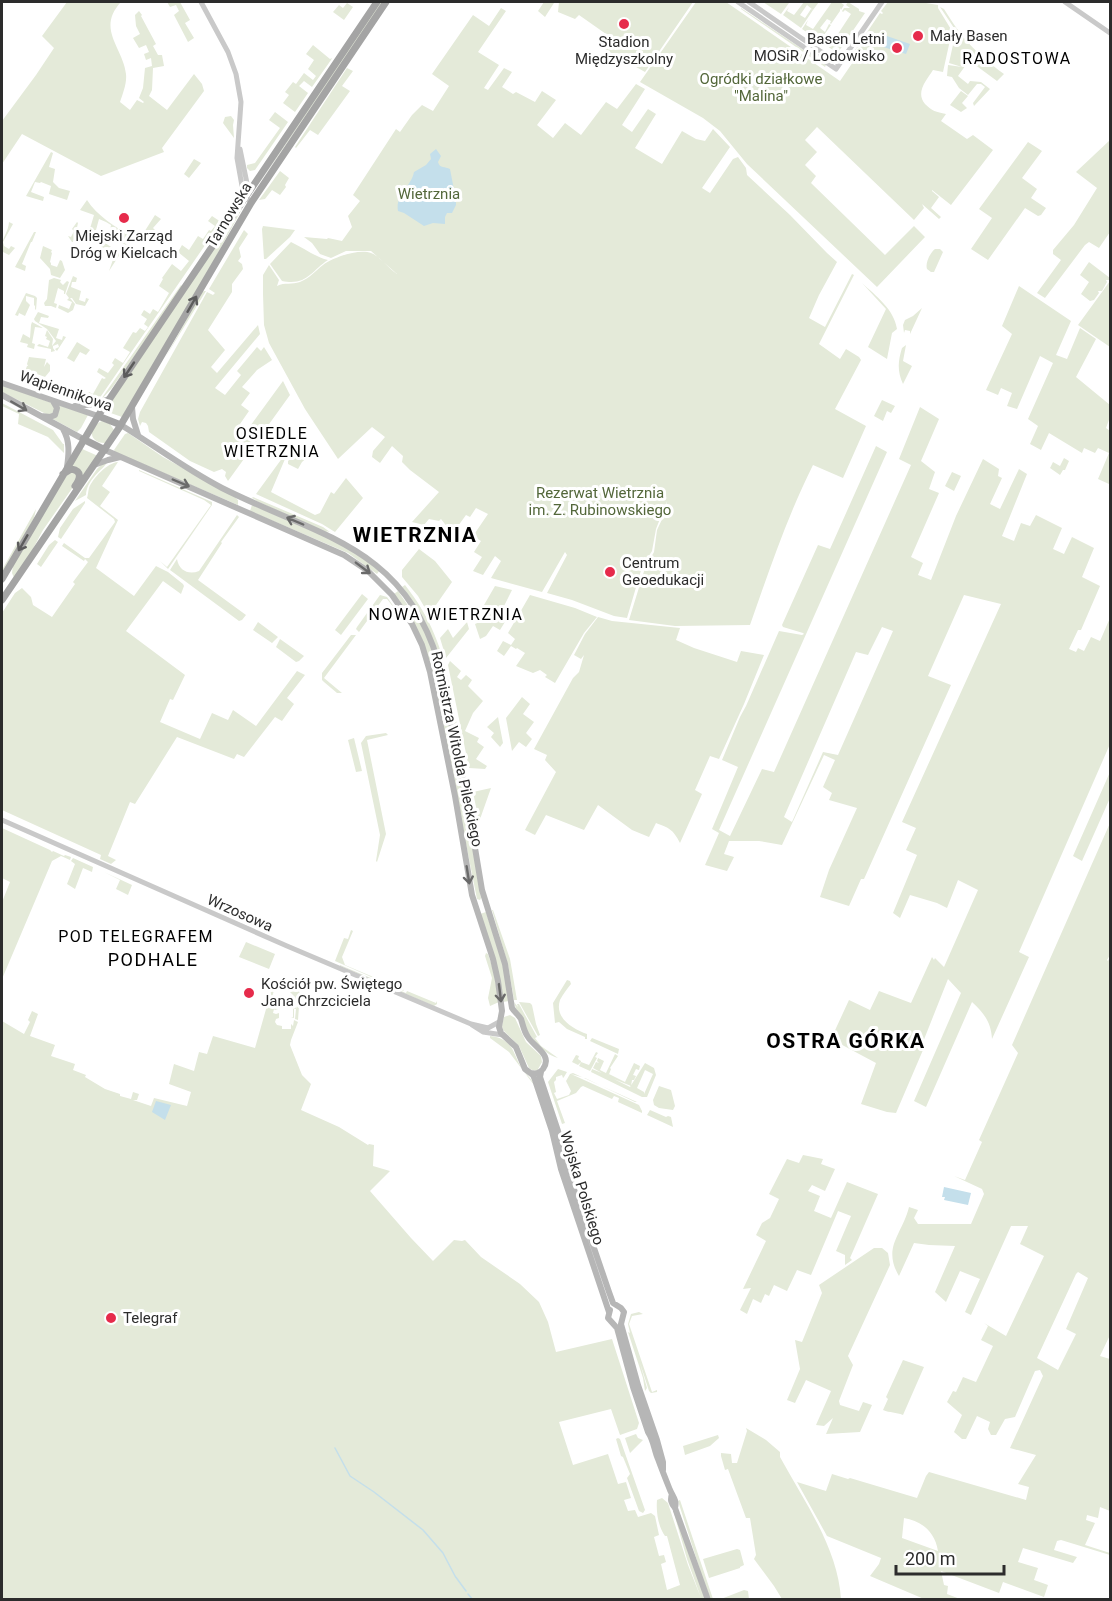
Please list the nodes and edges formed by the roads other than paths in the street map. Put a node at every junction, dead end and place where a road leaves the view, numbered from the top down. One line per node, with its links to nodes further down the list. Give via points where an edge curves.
1 (201, 2): 10 (street, via 236,74 241,102)
2 (377, 2): 12 (main road, Tarnowska)
3 (386, 2): 13 (main road, Tarnowska)
4 (738, 2): 9 (street)
5 (749, 2): 9 (street)
6 (882, 2): 9 (street)
7 (1065, 2): 8 (street)
8 (1110, 33)
9 (837, 66)
10 (239, 139): 11 (street); 13 (street, via 237,158)
11 (244, 175): 12 (street); 13 (street)
12 (260, 176): 13 (main road, Tarnowska)
13 (248, 198): 16 (main road, Tarnowska, one-way to 16); 19 (main road, Tarnowska, one-way to 13)
14 (2, 383): 17 (main road, Wapiennikowa)
15 (2, 395): 20 (main road, Wapiennikowa, one-way to 20)
16 (109, 399): 18 (main road, via 90,405); 21 (main road, Tarnowska)
17 (53, 401): 18 (main road, Wapiennikowa); 20 (main road, via 55,415)
18 (66, 405): 21 (main road, Wapiennikowa)
19 (132, 407): 22 (main road, Tarnowska); 24 (main road)
20 (37, 416): 23 (main road, Wapiennikowa)
21 (98, 416): 22 (main road, Wapiennikowa); 25 (main road, Tarnowska)
22 (122, 425): 24 (main road, Rotmistrza Witolda Pileckiego); 26 (main road, Tarnowska)
23 (62, 429): 25 (main road, Wapiennikowa); 29 (main road, via 68,442)
24 (138, 436): 37 (main road, Rotmistrza Witolda Pileckiego, one-way to 24, via 438,661 422,619 406,594 382,569 353,548 213,484)
25 (83, 439): 26 (main road, Rotmistrza Witolda Pileckiego); 29 (main road, Tarnowska)
26 (105, 450): 27 (main road, Rotmistrza Witolda Pileckiego); 28 (main road, Tarnowska)
27 (120, 457): 28 (main road); 38 (main road, Rotmistrza Witolda Pileckiego, one-way to 38, via 336,551 368,571 392,595 412,624 426,658)
28 (94, 465): 31 (main road, Tarnowska)
29 (67, 466): 30 (main road, Tarnowska)
30 (62, 475): 31 (main road, via 73,469 80,479 44,531); 32 (main road, Tarnowska, one-way to 32)
31 (40, 545): 34 (main road)
32 (11, 563): 33 (main road, Tarnowska); 34 (main road)
33 (2, 579)
34 (15, 581): 35 (main road)
35 (2, 600)
36 (2, 820): 41 (street, Wrzosowa)
37 (485, 903): 38 (street); 39 (main road, via 505,964)
38 (475, 905): 40 (main road, one-way to 40, via 496,970)
39 (515, 1013): 40 (main road); 43 (main road, Wojska Polskiego, via 528,1038 545,1056)
40 (500, 1019): 41 (street, Wrzosowa, via 488,1028); 42 (main road)
41 (471, 1024): 42 (street, Wrzosowa, via 483,1032)
42 (503, 1035): 44 (main road, Wojska Polskiego, via 516,1047)
43 (541, 1072): 44 (main road); 45 (main road, Wojska Polskiego, via 578,1202 611,1300)
44 (530, 1073): 46 (main road, Wojska Polskiego)
45 (620, 1307): 46 (main road, via 612,1307); 47 (main road, via 624,1313)
46 (609, 1312): 48 (main road)
47 (621, 1321): 48 (main road); 49 (main road)
48 (611, 1322): 49 (main road, via 616,1327)
49 (663, 1470): 50 (main road)
50 (708, 1599)

